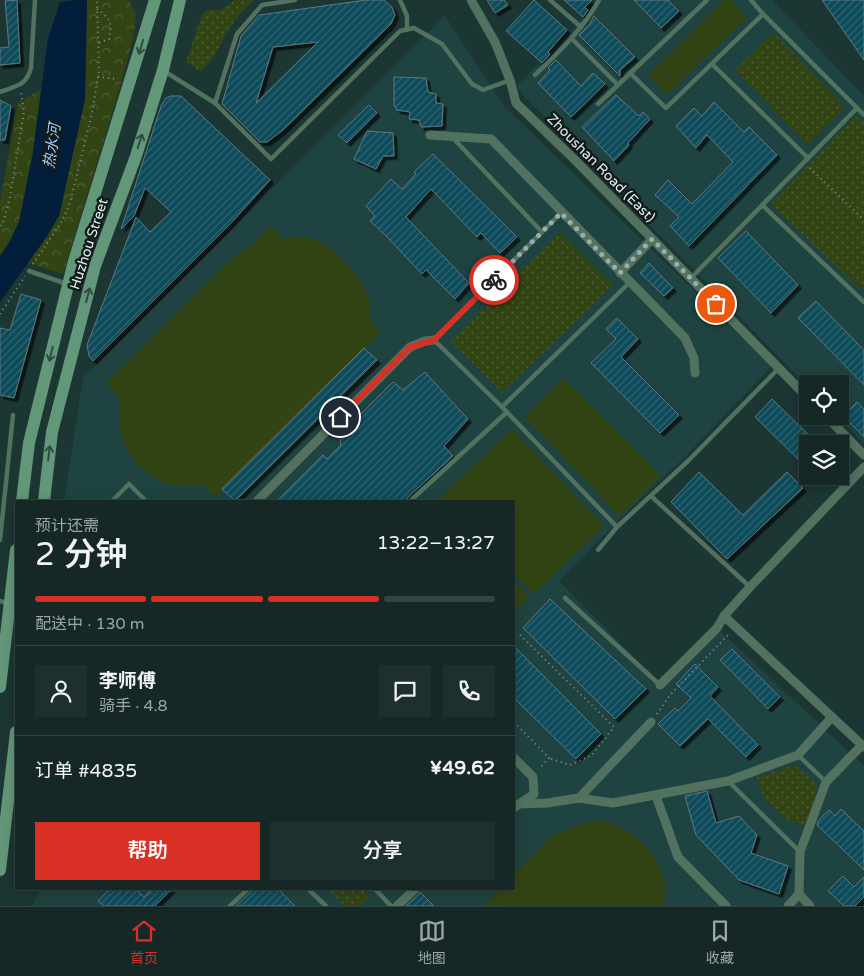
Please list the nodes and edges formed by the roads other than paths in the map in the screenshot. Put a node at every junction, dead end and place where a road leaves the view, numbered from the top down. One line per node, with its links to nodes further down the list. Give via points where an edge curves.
1 (34, 0): 21 (lane, via 28,78 20,85)
2 (155, 0): 37 (main road, Huzhou Street, one-way to 37)
3 (180, 0): 16 (main road, Huzhou Street)
4 (295, 0): 22 (lane, via 262,5 237,34)
5 (400, 0): 13 (lane, via 407,16)
6 (471, 0): 19 (street, Zhoushan Road (East), via 495,42)
7 (550, 0): 12 (lane)
8 (599, 0): 12 (lane)
9 (707, 0): 17 (lane)
10 (751, 0): 11 (lane)
11 (763, 14): 15 (lane); 24 (lane)
12 (581, 26): 14 (lane)
13 (407, 30): 19 (lane, via 414,28 442,44 472,84 483,90); 22 (lane, via 400,31 271,158)
14 (572, 38): 18 (lane); 20 (lane)
15 (712, 64): 17 (lane, via 666,108); 28 (lane)
16 (163, 70): 22 (lane); 53 (main road, Huzhou Street, one-way to 16, via 52,432 95,266 136,156)
17 (630, 73): 20 (lane)
18 (535, 75)
19 (510, 80): 32 (street, Zhoushan Road (East), via 516,103)
20 (618, 84): 23 (lane)
21 (0, 92)
22 (215, 103)
23 (598, 104)
24 (857, 108): 25 (lane); 28 (lane)
25 (864, 115)
26 (430, 135): 27 (street)
27 (451, 137): 30 (street, via 491,139); 31 (lane)
28 (808, 158): 29 (lane)
29 (762, 206): 35 (lane); 39 (lane)
30 (561, 213): 31 (lane); 34 (street)
31 (542, 232): 41 (lane)
32 (652, 239): 34 (street); 35 (street, Zhoushan Road (East))
33 (29, 271): 37 (lane)
34 (620, 273): 36 (street)
35 (691, 278): 42 (street, Zhoushan Road (East))
36 (629, 283): 43 (street, via 685,338 694,358); 45 (lane)
37 (68, 284): 52 (main road, Huzhou Street, one-way to 52, via 29,443)
38 (864, 293): 39 (lane)
39 (860, 298): 40 (lane)
40 (864, 302)
41 (434, 340): 45 (lane); 56 (street, via 410,347)
42 (779, 368): 44 (street, Zhoushan Road (East)); 51 (lane)
43 (695, 373)
44 (799, 389)
45 (502, 407): 46 (lane)
46 (507, 412): 57 (lane); 59 (lane)
47 (12, 415): 58 (lane)
48 (835, 425): 49 (street)
49 (864, 455)
50 (864, 467): 63 (street)
51 (651, 496): 59 (lane); 63 (lane)
52 (22, 500)
53 (44, 500)
54 (113, 500): 55 (lane, via 129,484)
55 (145, 500)
56 (258, 500)
57 (411, 500)
58 (2, 509): 60 (lane)
59 (617, 528): 61 (lane)
60 (0, 540)
61 (598, 550)
62 (15, 555): 65 (main road)
63 (750, 587): 66 (street)
64 (565, 598): 68 (lane)
65 (5, 603): 67 (main road)
66 (724, 616): 68 (street, via 717,628); 70 (street)
67 (4, 628): 69 (main road)
68 (660, 684)
69 (0, 687)
70 (832, 717): 73 (street); 74 (street)
71 (651, 722): 79 (street)
72 (15, 741): 82 (main road)
73 (863, 746): 77 (street)
74 (798, 755): 76 (street); 77 (lane)
75 (515, 759): 80 (street, via 533,778 534,794)
76 (728, 781): 78 (street); 81 (lane)
77 (826, 782): 81 (street)
78 (656, 796): 79 (street, via 613,804); 92 (street, via 678,856)
79 (579, 798): 80 (street)
80 (516, 806)
81 (800, 852): 87 (street)
82 (0, 870)
83 (247, 890): 88 (lane)
84 (309, 890): 89 (lane)
85 (376, 890): 90 (lane)
86 (414, 890): 91 (street)
87 (799, 894): 93 (street); 94 (street)
88 (230, 906)
89 (326, 906)
90 (391, 906)
91 (397, 906)
92 (726, 906)
93 (788, 906)
94 (810, 906)

